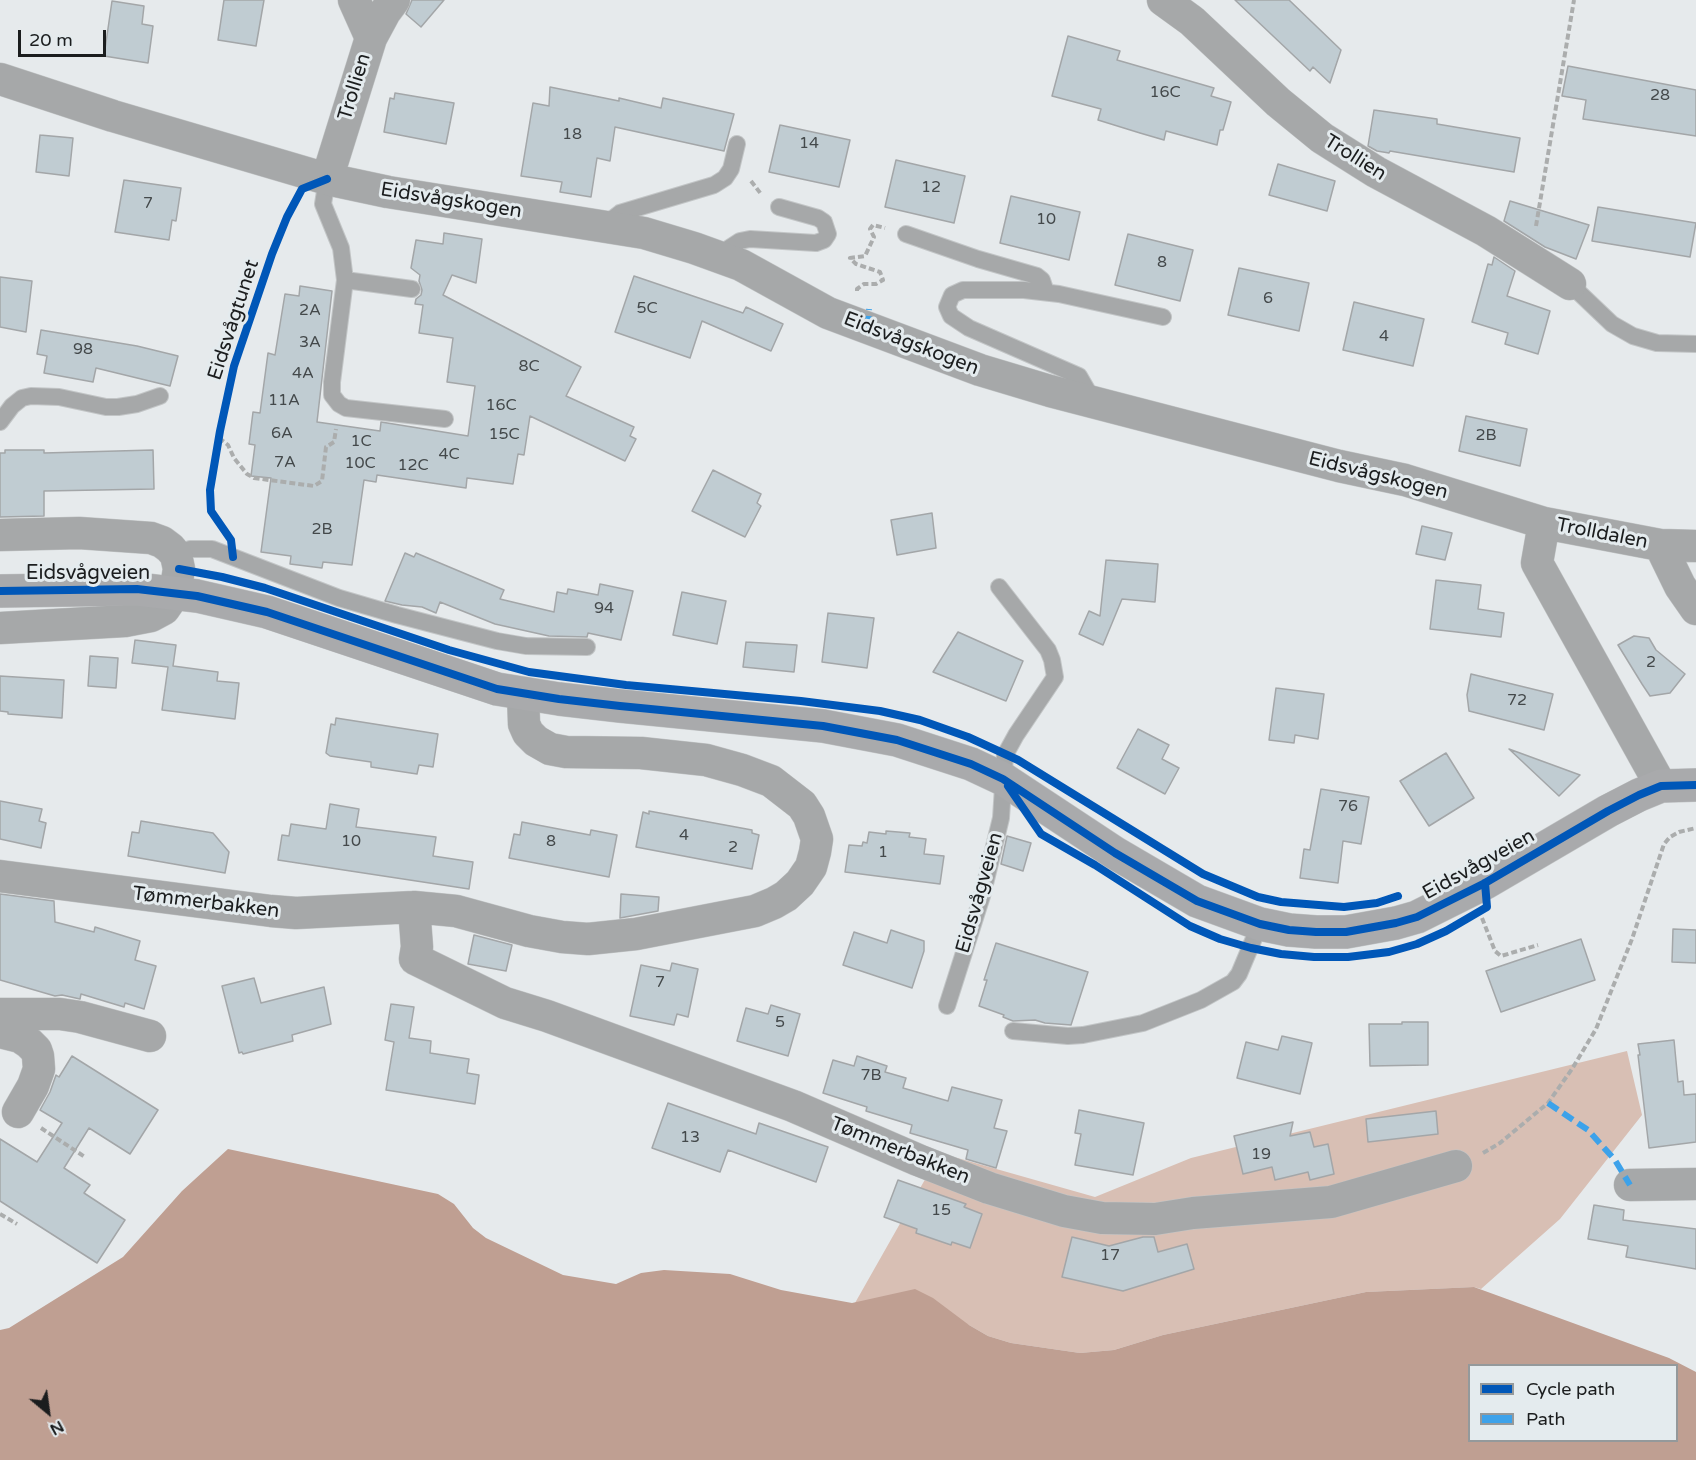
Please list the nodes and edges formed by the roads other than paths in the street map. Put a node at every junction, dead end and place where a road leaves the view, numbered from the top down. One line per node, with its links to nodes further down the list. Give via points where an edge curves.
1 (354, 0): 4 (street)
2 (394, 0): 4 (street, Trollien)
3 (1163, 0): 13 (street, Trollien, via 1192,21 1322,138 1486,231)
4 (371, 38): 7 (street, Trollien)
5 (0, 79): 7 (street, Eidsvågskogen)
6 (736, 150): 9 (lane, via 725,178 620,213)
7 (327, 179): 9 (street, Eidsvågskogen); 12 (lane, via 323,204 341,248)
8 (779, 207): 11 (lane, via 818,218 827,226 828,234 816,243 750,239)
9 (608, 226): 11 (street, Eidsvågskogen)
10 (906, 234): 15 (lane, via 1037,276)
11 (717, 256): 19 (street, Eidsvågskogen, via 828,313 980,370)
12 (345, 280): 14 (lane); 20 (lane, via 332,395 346,408)
13 (1570, 284): 17 (lane, via 1612,324 1634,336 1657,343)
14 (412, 289)
15 (1046, 292): 16 (lane); 19 (lane, via 963,290 952,295 947,307 951,316 969,328 1079,376)
16 (1163, 317)
17 (1696, 344)
18 (160, 396): 21 (lane, via 137,404 106,407 59,397 31,396 21,398)
19 (1094, 402): 22 (street, Eidsvågskogen, via 1405,480)
20 (445, 419)
21 (0, 422)
22 (1544, 523): 24 (street, Trolldalen); 36 (street, via 1538,562)
23 (0, 535): 26 (street, Eidsvågveien, via 136,536 162,542)
24 (1660, 545): 25 (street, Trolldalen); 30 (street, Trolldalen)
25 (1696, 546)
26 (176, 555): 29 (street, Eidsvågveien, via 179,570); 32 (lane, via 190,549 212,549 339,598 496,641 526,646)
27 (999, 587): 34 (lane, Eidsvågveien, via 1048,650 1055,677 1005,755)
28 (0, 591): 29 (main road, Eidsvågveien, via 97,588)
29 (175, 593): 31 (street, via 164,609 152,616); 33 (main road, Eidsvågveien, via 267,612 470,681)
30 (1696, 609)
31 (0, 628)
32 (587, 647)
33 (523, 693): 34 (main road, Eidsvågveien, via 861,732 939,752); 38 (street, Tømmerbakken, via 528,733 550,749 706,760 771,781 802,805 809,816 816,839 811,867 793,890 765,908 613,938 562,938 456,911)
34 (1003, 779): 39 (main road, Eidsvågveien, via 1197,902); 40 (lane, Eidsvågveien, via 998,833)
35 (1696, 785): 36 (main road, Eidsvågveien)
36 (1662, 786): 39 (main road, Eidsvågveien, via 1608,811 1483,897 1368,929 1316,933)
37 (0, 876): 38 (street, Tømmerbakken, via 296,913)
38 (414, 907): 46 (street, Tømmerbakken, via 416,959 505,1003 793,1106 989,1188 1064,1211 1102,1218 1155,1219 1331,1202)
39 (1260, 924): 42 (lane, via 1233,982 1202,1000 1143,1023 1083,1035)
40 (947, 1006)
41 (0, 1014): 44 (street, via 60,1014)
42 (1013, 1031)
43 (0, 1032): 45 (street, via 20,1037 38,1056 39,1069 33,1086)
44 (150, 1035)
45 (18, 1112)
46 (1456, 1166)
47 (1696, 1184): 48 (street)
48 (1630, 1185)

